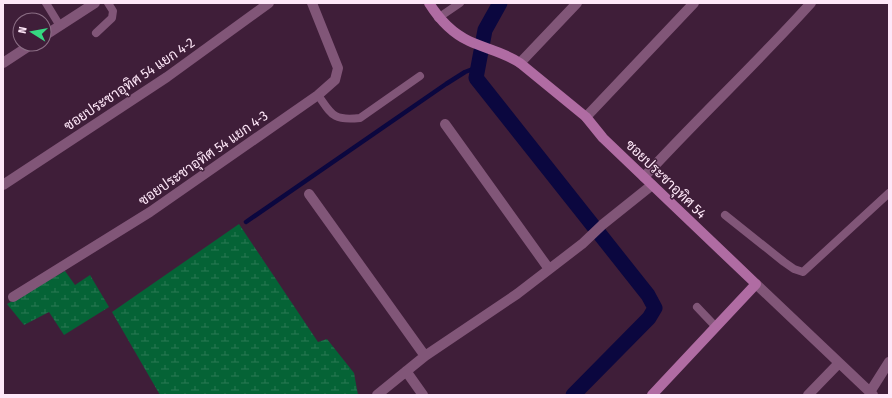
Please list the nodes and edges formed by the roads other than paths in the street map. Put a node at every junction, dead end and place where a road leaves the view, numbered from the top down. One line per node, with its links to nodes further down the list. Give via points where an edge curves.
1 (46, 3): 12 (lane)
2 (108, 3): 14 (lane, via 113,10 112,18)
3 (269, 3): 23 (street, ซอยประชาอุทิศ 54 แยก 4-2, via 167,77)
4 (312, 3): 19 (street, ซอยประชาอุทิศ 54 แยก 4-3, via 338,68 335,80)
5 (429, 3): 11 (street, ซอยประชาอุทิศ 54)
6 (460, 3): 11 (lane)
7 (577, 3): 17 (street)
8 (694, 3): 20 (street)
9 (811, 3): 22 (street)
10 (93, 4): 12 (street)
11 (438, 18): 17 (street, ซอยประชาอุทิศ 54, via 468,41 510,56)
12 (60, 26): 13 (street)
13 (52, 31)
14 (96, 33)
15 (20, 52): 16 (street)
16 (3, 63)
17 (520, 63): 20 (street, ซอยประชาอุทิศ 54)
18 (420, 76): 19 (lane, via 360,118 339,118 331,113)
19 (318, 95): 30 (street, ซอยประชาอุทิศ 54 แยก 4-3, via 150,212)
20 (586, 117): 22 (street, ซอยประชาอุทิศ 54, via 603,138)
21 (445, 124): 28 (street)
22 (644, 177): 24 (street, ซอยประชาอุทิศ 54)
23 (3, 185)
24 (652, 185): 28 (street); 29 (street, ซอยประชาอุทิศ 54)
25 (889, 193): 27 (lane, via 803,272 784,262)
26 (309, 194): 33 (street)
27 (725, 215)
28 (549, 269): 33 (street, via 517,294)
29 (756, 284): 32 (street); 35 (street, ซอยประชาอุทิศ 54)
30 (13, 297)
31 (697, 307): 32 (lane)
32 (716, 327): 40 (street)
33 (425, 356): 36 (street)
34 (889, 362): 37 (street)
35 (839, 363): 37 (street, ซอยประชาอุทิศ 54); 41 (street)
36 (406, 371): 38 (street); 39 (street)
37 (872, 394)
38 (378, 395)
39 (423, 395)
40 (652, 395)
41 (808, 395)

